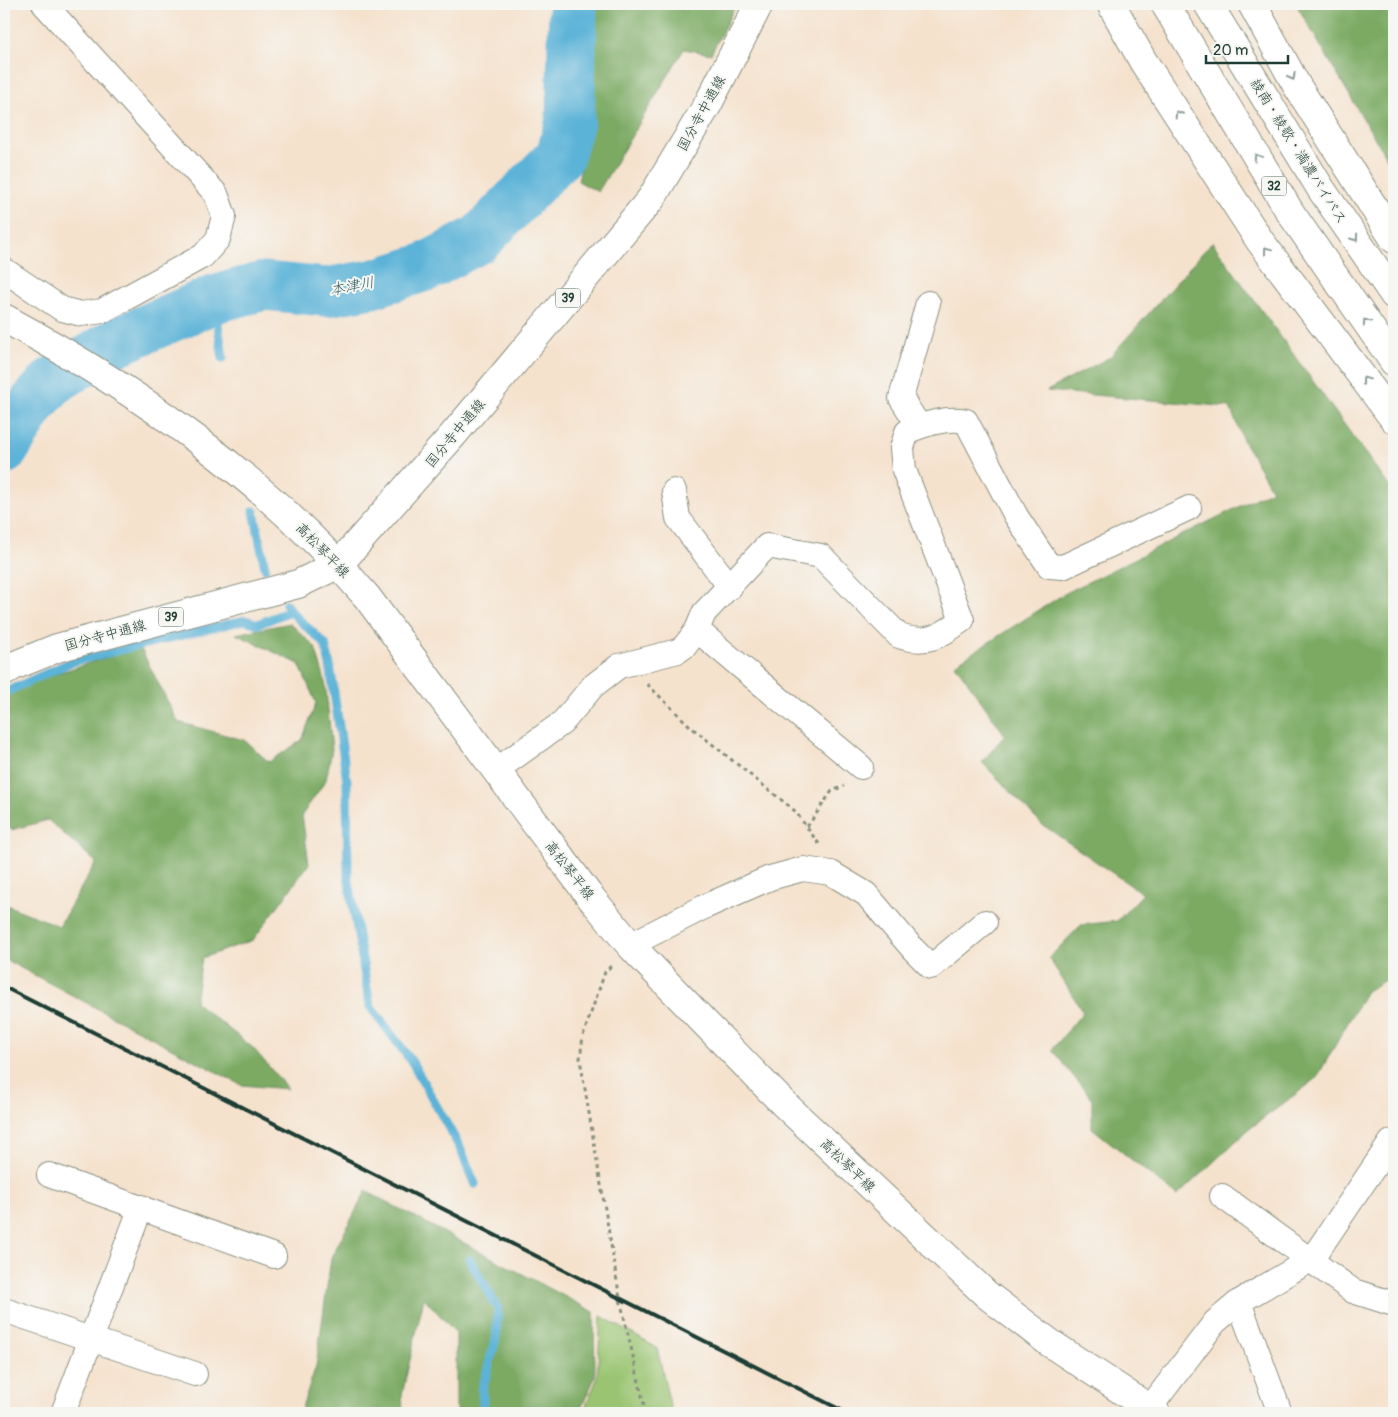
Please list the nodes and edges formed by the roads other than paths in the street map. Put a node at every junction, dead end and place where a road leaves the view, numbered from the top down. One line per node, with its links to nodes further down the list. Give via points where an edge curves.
1 (44, 4): 8 (street, via 216,194 224,216 218,239 202,256 102,311 81,314 62,309)
2 (759, 4): 17 (main road, 国分寺中通線 / 39, via 708,104 651,199 453,435)
3 (1111, 4): 13 (main road, one-way to 3, via 1260,241 1143,61)
4 (1165, 4): 12 (main road, 32, one-way to 4, via 1290,212)
5 (1208, 4): 9 (main road, 綾南・綾歌・満濃バイパス, one-way to 9, via 1321,189)
6 (1252, 4): 7 (main road, one-way to 7, via 1296,86)
7 (1394, 238)
8 (4, 270)
9 (1394, 295)
10 (928, 304): 14 (street, via 901,398)
11 (4, 318): 17 (main road, 高松琴平線, via 113,380 210,449 259,488)
12 (1394, 362)
13 (1394, 419)
14 (919, 426): 16 (street, via 957,419 966,422 1016,516 1049,566 1063,567); 18 (street, via 907,432 902,448 904,470 962,620 940,636 914,641 899,636 821,556 767,546)
15 (674, 492): 18 (street, via 678,518)
16 (1188, 508)
17 (339, 564): 20 (main road, 国分寺中通線 / 39, via 298,584 58,648); 22 (main road, 高松琴平線)
18 (730, 587): 19 (street, via 704,613)
19 (697, 630): 21 (street); 22 (street, via 678,650 619,666 593,686 562,724)
20 (4, 672)
21 (861, 767)
22 (495, 771): 24 (main road, 高松琴平線)
23 (985, 922): 24 (street, via 931,967 866,894 831,873 803,869 770,878)
24 (630, 945): 36 (main road, 高松琴平線, via 784,1104 945,1259 1042,1337)
25 (1391, 1142): 30 (street)
26 (49, 1175): 28 (street)
27 (1222, 1196): 30 (street)
28 (140, 1207): 29 (street); 34 (street)
29 (274, 1256)
30 (1312, 1259): 31 (street); 32 (street, via 1353,1291)
31 (1239, 1302): 36 (street, via 1215,1322); 38 (street)
32 (1394, 1304)
33 (4, 1310): 34 (street)
34 (91, 1339): 35 (street); 37 (street)
35 (195, 1374)
36 (1153, 1411)
37 (63, 1413)
38 (1280, 1413)

